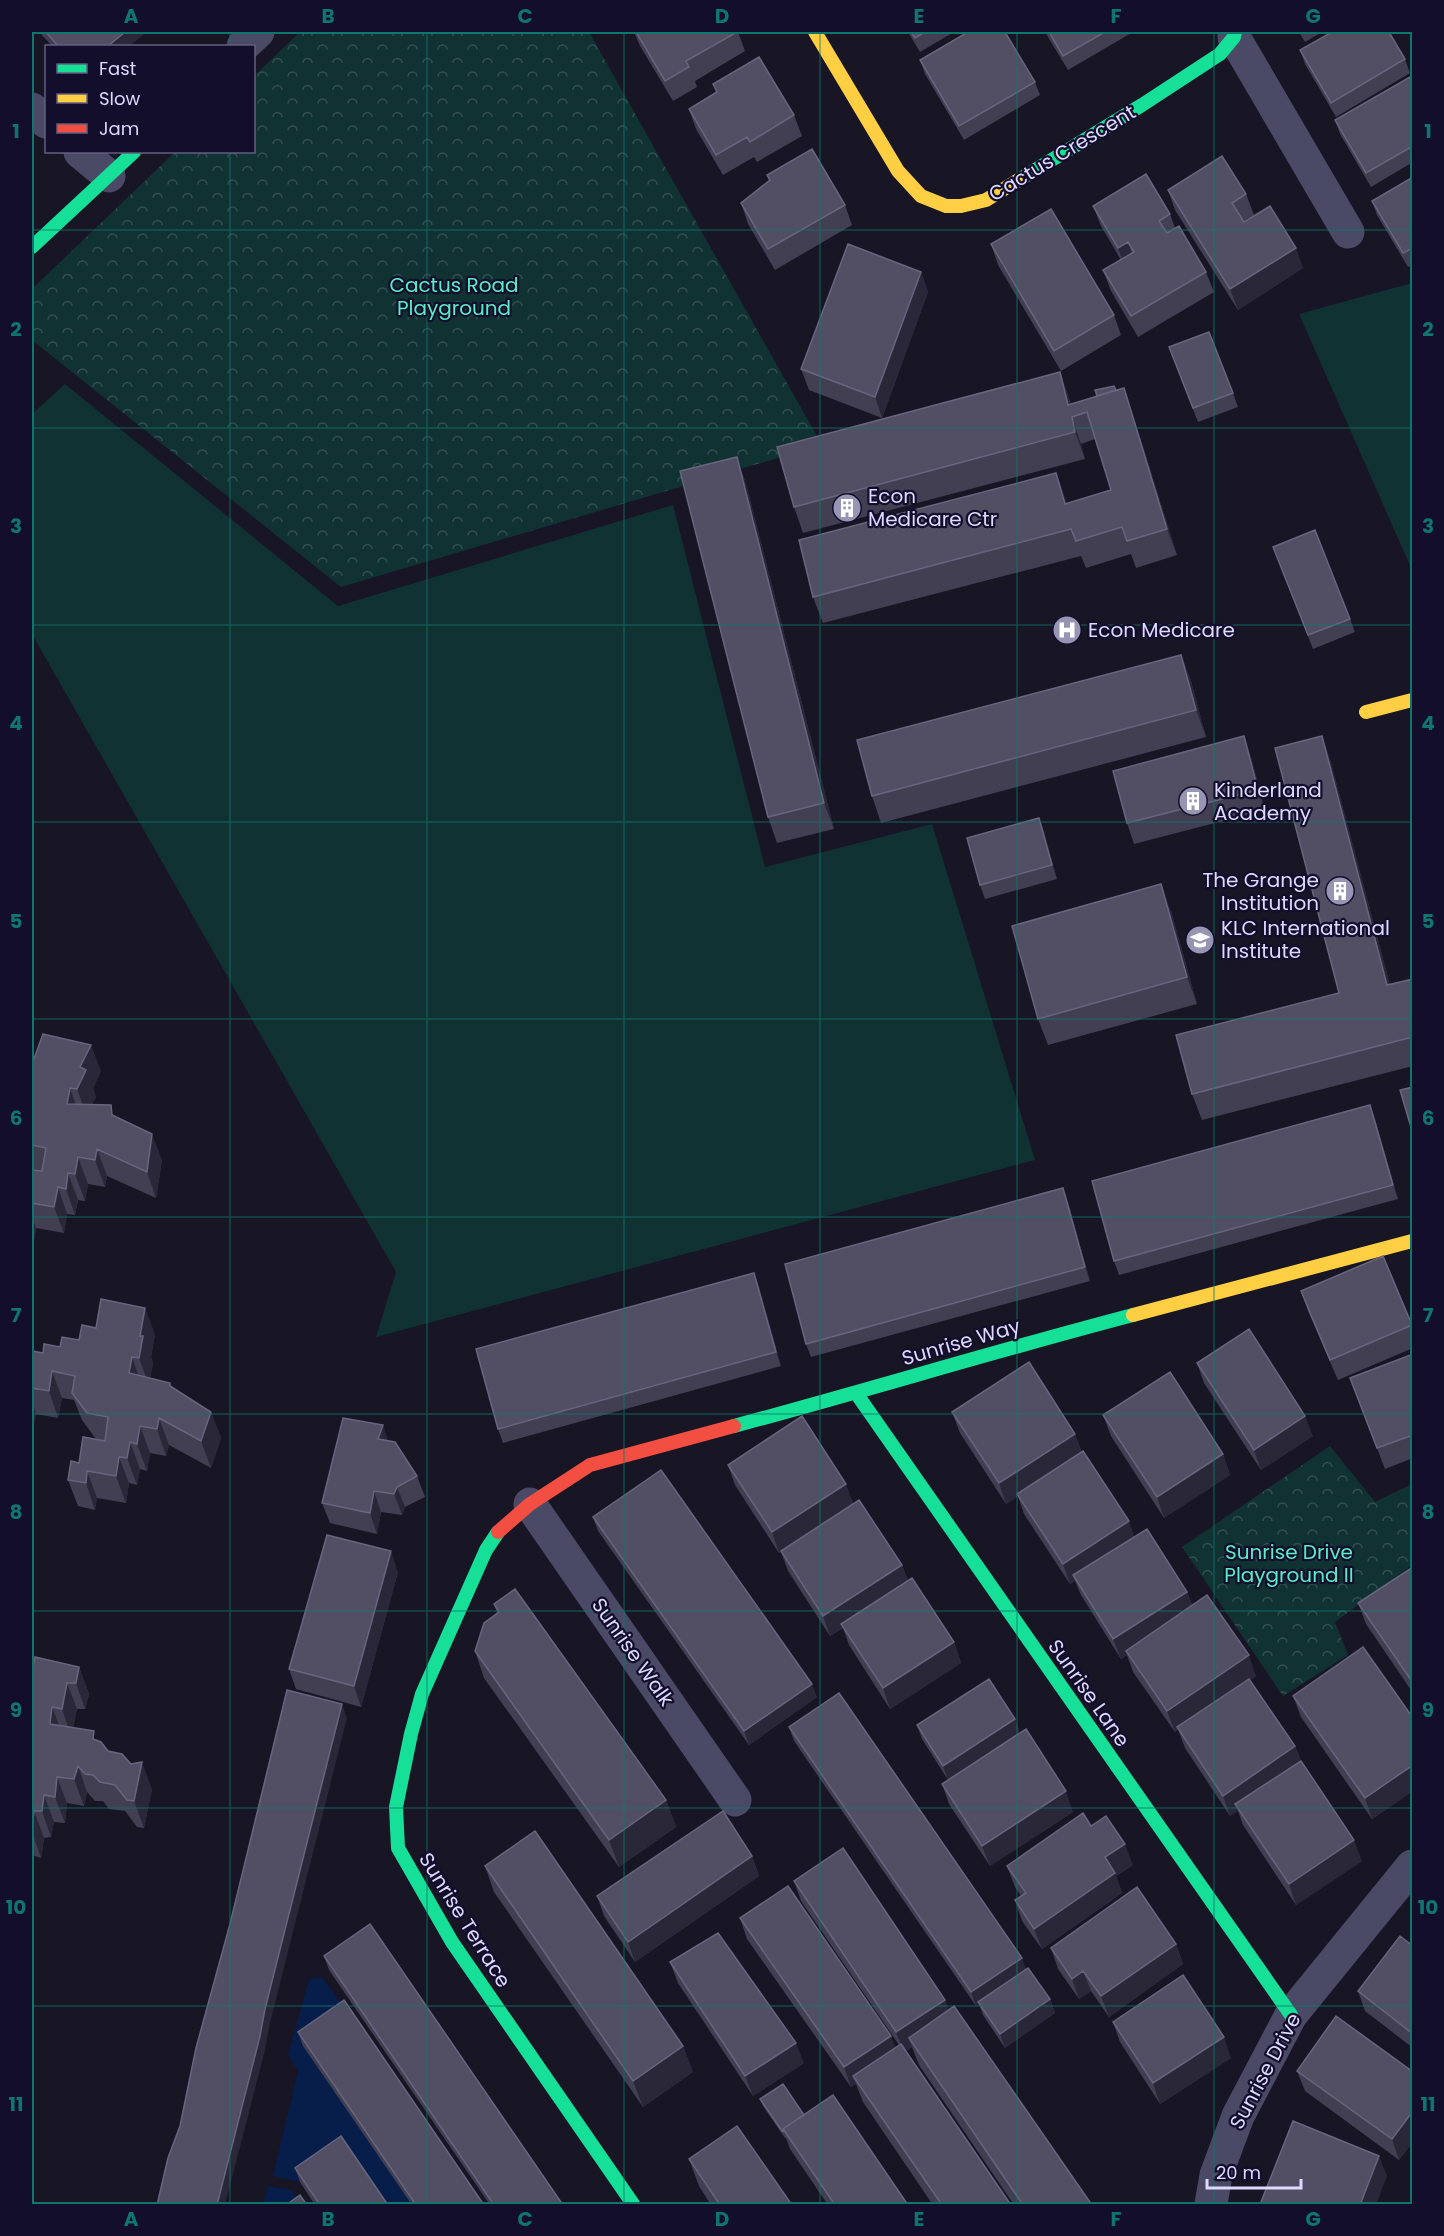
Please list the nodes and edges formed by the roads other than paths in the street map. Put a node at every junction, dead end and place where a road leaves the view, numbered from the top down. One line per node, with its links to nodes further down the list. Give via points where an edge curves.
1 (258, 32): 4 (street)
2 (815, 32): 3 (street, Cactus Crescent, via 898,171 921,196 946,206 986,200 1220,54)
3 (1235, 34): 10 (street, Cactus Crescent)
4 (244, 45)
5 (32, 109): 6 (street)
6 (45, 121)
7 (81, 153): 9 (street)
8 (133, 153): 9 (street)
9 (109, 176): 11 (street)
10 (1348, 232)
11 (32, 247)
12 (1413, 700): 13 (street)
13 (1366, 712)
14 (1413, 1241): 15 (street, Sunrise Way, via 1010,1347)
15 (856, 1393): 16 (street, Sunrise Way, via 590,1465); 19 (street, Sunrise Lane)
16 (530, 1504): 17 (street, Sunrise Walk); 20 (street, Sunrise Terrace, via 502,1527 486,1550 422,1694 396,1807 398,1848 452,1942)
17 (735, 1800)
18 (1413, 1866): 19 (street, Sunrise Drive)
19 (1291, 2015): 21 (street, Sunrise Drive, via 1238,2116 1216,2175)
20 (633, 2205)
21 (1211, 2205)

